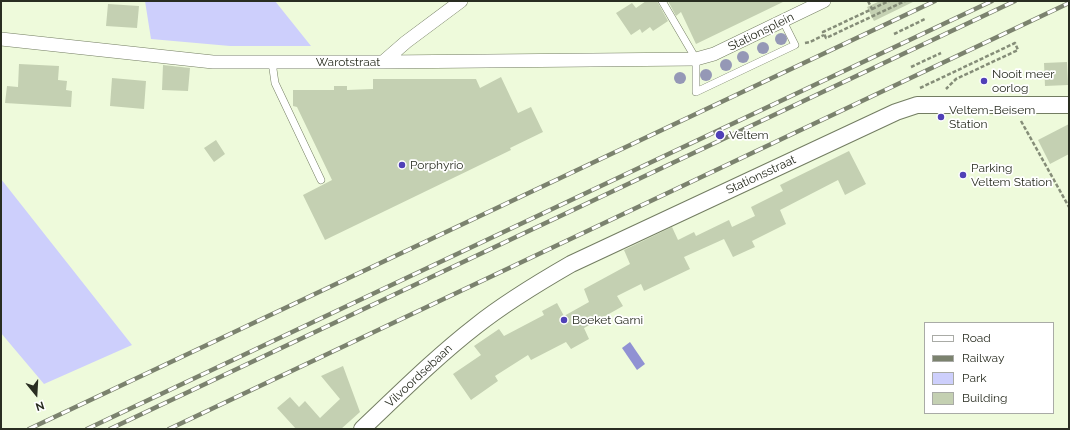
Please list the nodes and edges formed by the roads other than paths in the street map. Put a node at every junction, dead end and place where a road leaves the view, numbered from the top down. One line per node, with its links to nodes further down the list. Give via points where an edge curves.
1 (461, 1): 8 (street)
2 (662, 1): 6 (lane)
3 (824, 1): 4 (street, Stationsplein)
4 (783, 21): 6 (street, Stationsplein, via 714,54); 6 (lane, via 795,45 696,92)
5 (1, 39): 7 (street, Warotstraat, via 213,62)
6 (696, 59): 8 (street, Warotstraat)
7 (272, 62): 8 (street, Warotstraat); 10 (lane, via 275,83)
8 (383, 62)
9 (1069, 105): 11 (street, Stationsstraat, via 917,105 896,112 571,264 520,293)
10 (321, 180)
11 (476, 325): 12 (street, Vilvoordsebaan)
12 (362, 429)

